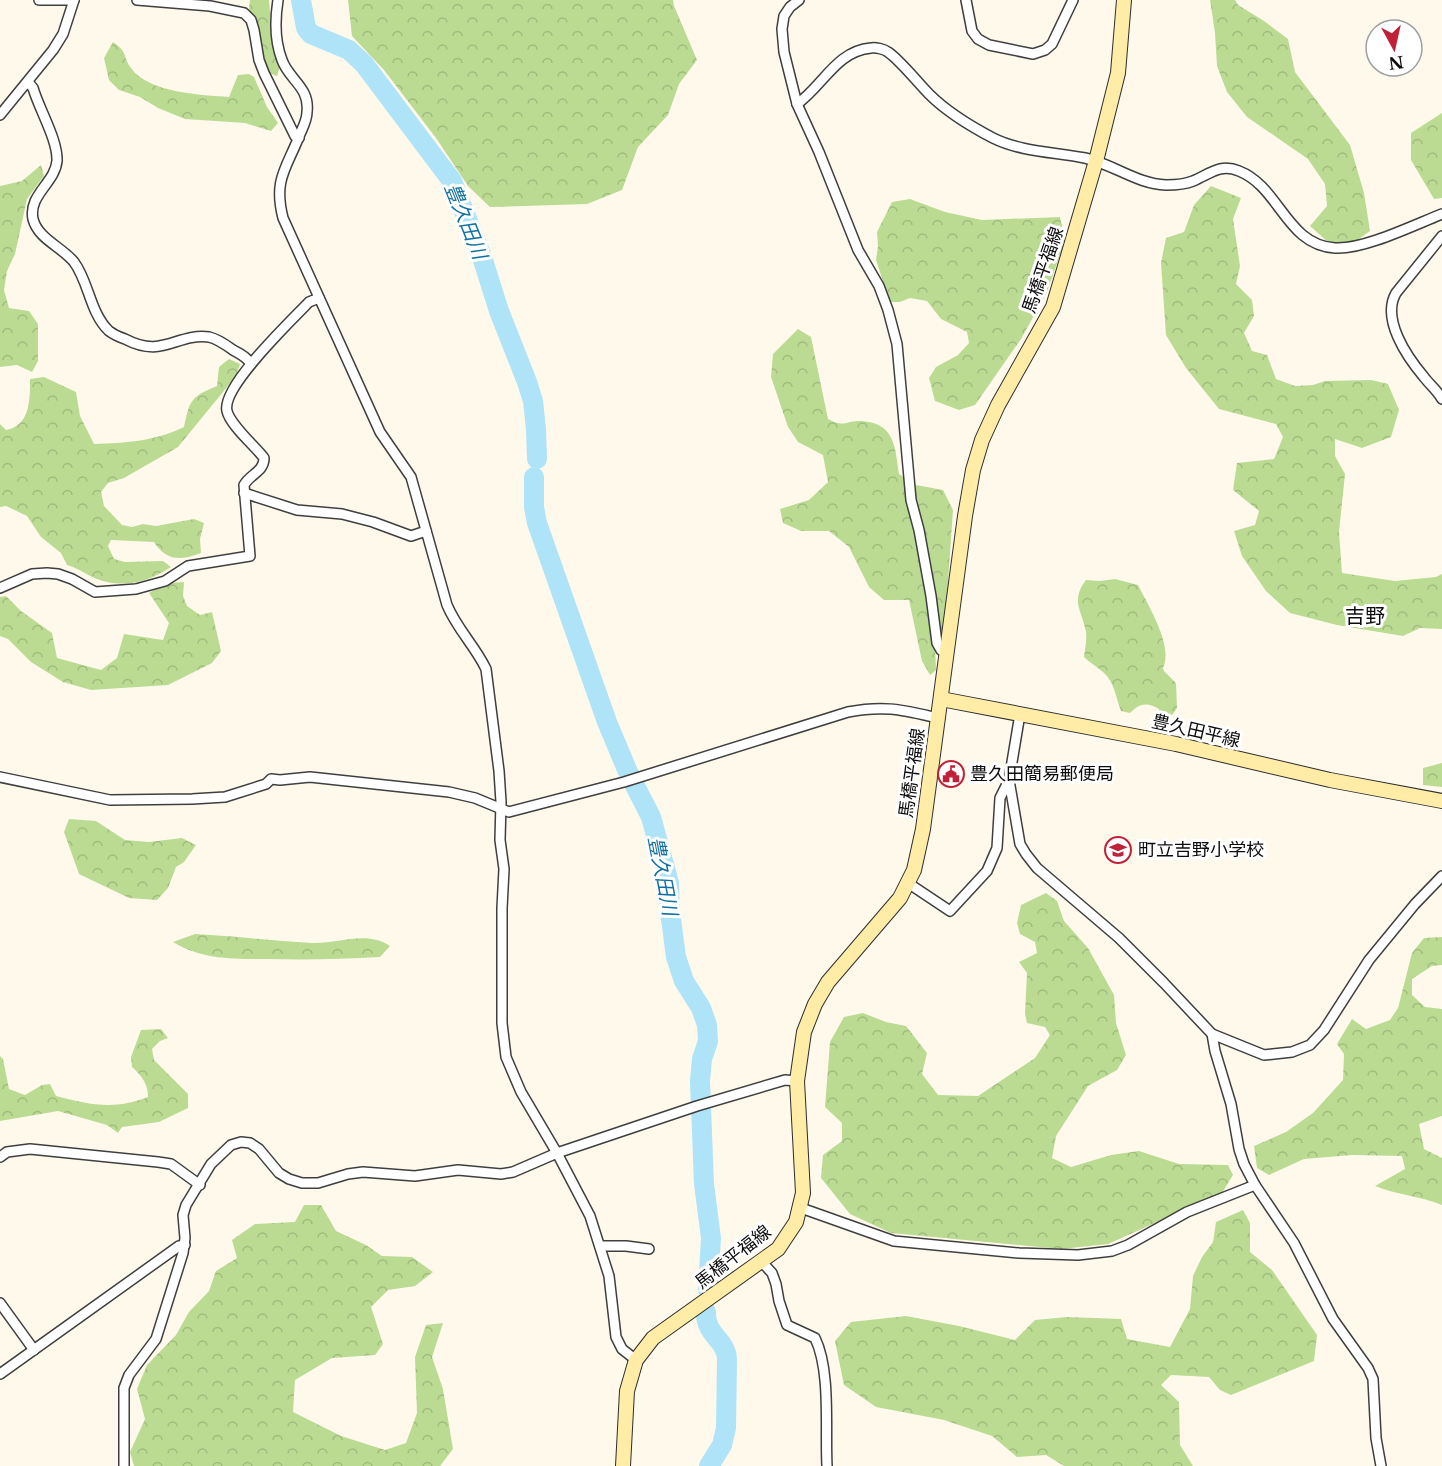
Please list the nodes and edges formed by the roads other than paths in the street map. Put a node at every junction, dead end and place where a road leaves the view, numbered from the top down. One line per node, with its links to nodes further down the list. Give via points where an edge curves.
1 (39, 0): 8 (street, via 74,0 63,34)
2 (137, 0): 11 (street, via 244,13 254,30 264,73)
3 (278, 0): 11 (street, via 276,24 282,60 303,89 308,111)
4 (799, 0): 9 (street, via 784,16 782,29)
5 (966, 0): 6 (street, via 972,31 978,39 1034,54 1052,44)
6 (1073, 0)
7 (1124, 0): 12 (main road, 馬橋平福線, via 1119,73)
8 (28, 82): 10 (street); 16 (street, via 57,151 53,172 34,202 33,219 40,233 76,266 87,283 100,320 110,332 139,346 155,347 210,337)
9 (797, 104): 12 (street, via 808,97 835,64 854,52 872,48 887,51 932,97 969,125 996,139); 21 (street, via 858,250 888,310 897,344 910,500 919,530 937,643)
10 (0, 115)
11 (298, 138): 15 (street, via 285,165 279,201)
12 (1096, 161): 13 (street, via 1155,184 1168,185 1193,181 1216,169 1241,172 1270,193 1300,234 1315,244 1333,248 1361,245); 21 (main road, 馬橋平福線, via 1053,307 982,440 965,516)
13 (1442, 214)
14 (1442, 236): 17 (street, via 1396,293 1391,311 1406,354)
15 (319, 298): 16 (street, via 309,302); 19 (street, via 380,432 411,477)
16 (251, 363): 18 (street, via 232,392 227,411 264,458 264,465 248,478)
17 (1442, 399)
18 (244, 493): 19 (street, via 297,510 342,514 411,536); 20 (street, via 250,556 188,566 165,581 136,589 95,592 58,573 32,574)
19 (426, 531): 28 (street, via 453,620 486,669 500,771)
20 (0, 588)
21 (947, 655): 22 (main road, 馬橋平福線)
22 (941, 699): 23 (main road, 豊久田平線); 24 (main road, 馬橋平福線)
23 (1020, 714): 26 (street); 27 (main road, 豊久田平線)
24 (938, 718): 28 (street, via 895,708 857,710 624,782 519,810); 30 (main road, 馬橋平福線, via 919,850)
25 (0, 777): 28 (street, via 101,798 157,800 225,796 267,784 271,779 310,777 455,793)
26 (1009, 780): 30 (street, via 1000,798 994,856 987,871 950,911); 31 (street, via 1020,844 1026,855 1149,968)
27 (1442, 801)
28 (501, 810): 33 (street, via 502,1023 506,1057 521,1092)
29 (1442, 876): 31 (street, via 1369,960 1310,1045 1292,1052 1264,1055)
30 (908, 883): 32 (main road, 馬橋平福線, via 828,981 814,1004 804,1032)
31 (1212, 1034): 36 (street, via 1239,1149)
32 (797, 1081): 33 (street, via 785,1080 701,1104); 37 (main road, 馬橋平福線, via 804,1193)
33 (557, 1153): 35 (street, via 501,1174 458,1170 415,1176 363,1172 302,1183 279,1173 259,1149 241,1142 231,1145 211,1164); 39 (street, via 591,1216)
34 (0, 1157): 35 (street, via 7,1152 30,1149 159,1162 171,1164)
35 (200, 1185): 38 (street, via 183,1215)
36 (1255, 1185): 37 (street, via 1187,1212 1120,1248 1078,1255 894,1241); 49 (street, via 1294,1243 1333,1319 1373,1379)
37 (801, 1208): 41 (main road, 馬橋平福線, via 788,1236)
38 (185, 1245): 43 (street); 46 (street, via 156,1339 124,1388)
39 (600, 1246): 40 (street); 44 (street, via 609,1276 616,1337)
40 (649, 1249)
41 (762, 1262): 44 (main road, 馬橋平福線, via 652,1338); 48 (street, via 772,1273 788,1325 815,1338 821,1349)
42 (0, 1303): 43 (street)
43 (34, 1350): 45 (street)
44 (636, 1360): 47 (main road, 馬橋平福線, via 627,1391)
45 (0, 1374)
46 (124, 1466)
47 (623, 1466)
48 (827, 1466)
49 (1381, 1466)

